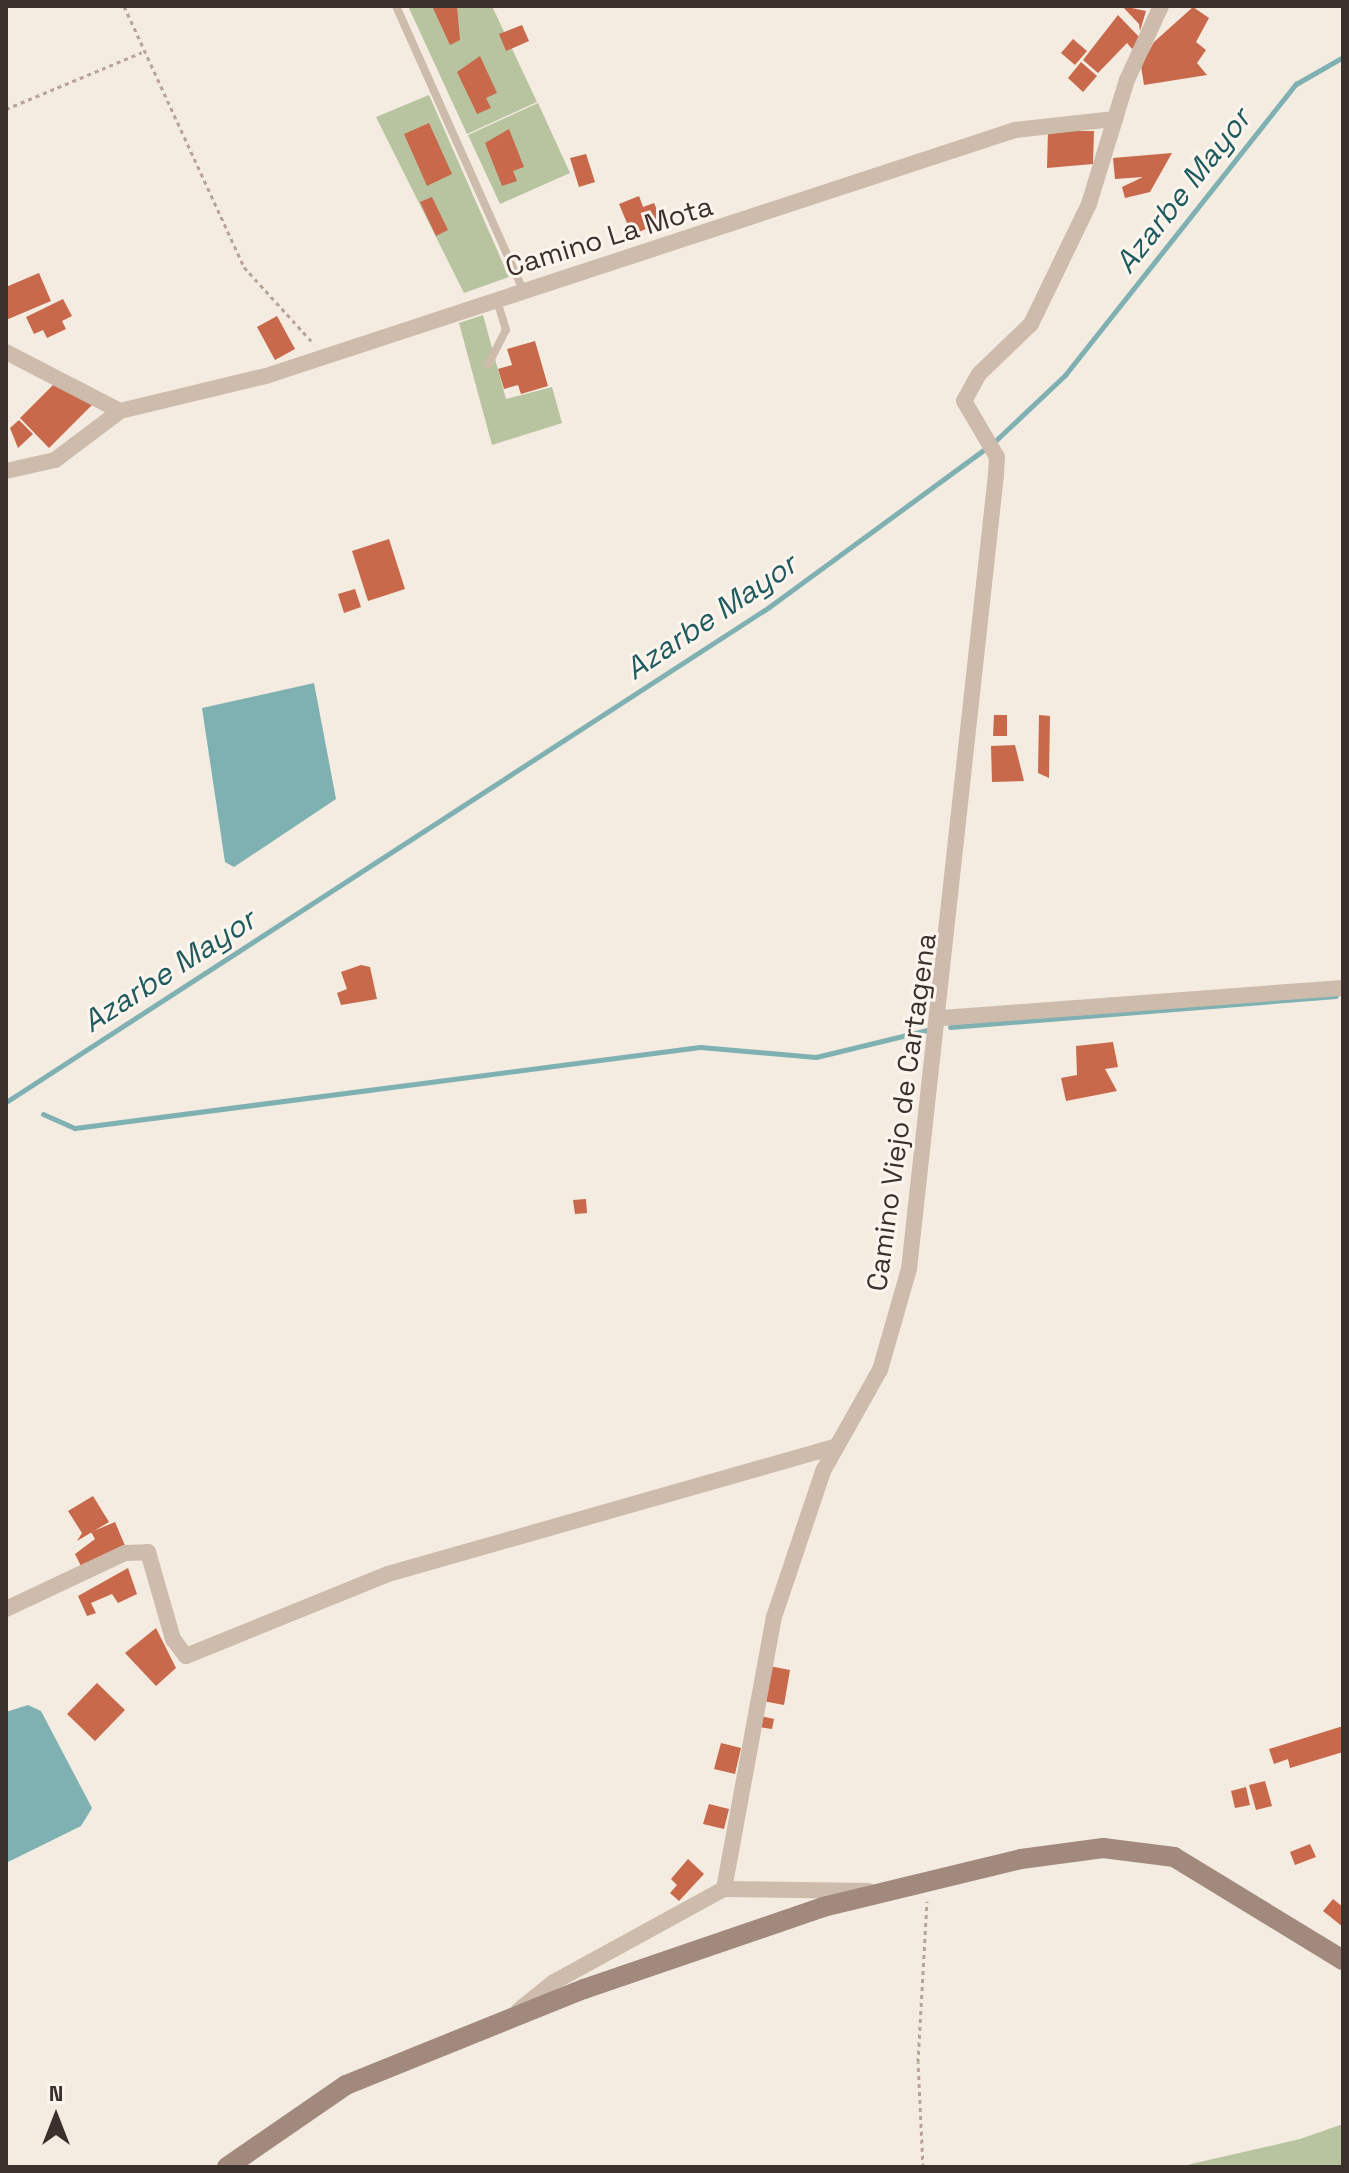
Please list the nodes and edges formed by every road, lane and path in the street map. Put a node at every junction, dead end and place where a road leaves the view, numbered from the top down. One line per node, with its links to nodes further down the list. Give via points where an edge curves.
1 (124, 6): 4 (path)
2 (396, 6): 7 (lane)
3 (1161, 6): 6 (street)
4 (142, 52): 5 (path); 10 (path, via 244,267)
5 (6, 109)
6 (1115, 119): 7 (street, Camino La Mota, via 1015,130); 15 (street, Camino Viejo de Cartagena, via 1089,204 1038,311 969,386 967,416 997,457)
7 (523, 290): 8 (street, Camino La Mota)
8 (497, 299): 10 (street, Camino La Mota); 11 (lane, via 506,330)
9 (6, 352): 12 (street)
10 (326, 356): 12 (street, Camino La Mota)
11 (488, 365)
12 (120, 411): 13 (street, via 55,460)
13 (6, 471)
14 (1343, 988): 15 (street)
15 (942, 1018): 16 (street, Camino Viejo de Cartagena, via 898,1319 880,1370)
16 (835, 1447): 17 (street, via 388,1574 186,1656 173,1639 148,1552 125,1553); 19 (street, Camino Viejo de Cartagena, via 762,1661)
17 (6, 1609)
18 (928, 1881): 20 (main road); 21 (main road, via 1065,1852 1136,1849 1202,1868); 24 (path, via 918,2062)
19 (724, 1889): 20 (street); 22 (street, via 554,1982)
20 (885, 1892): 22 (main road, via 727,1936)
21 (1343, 1960)
22 (508, 2019): 23 (main road, via 346,2085)
23 (227, 2167)
24 (923, 2167)

